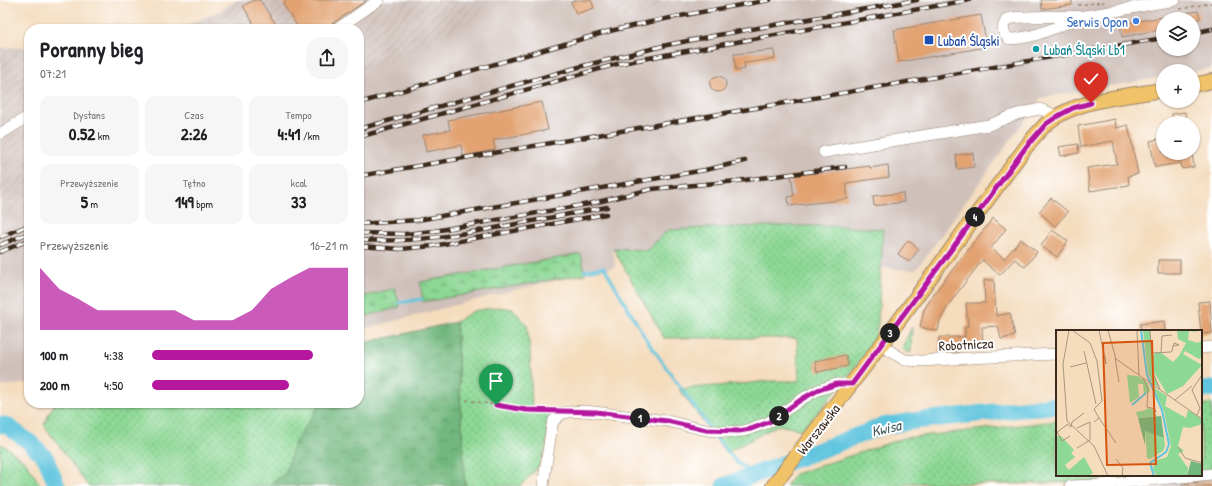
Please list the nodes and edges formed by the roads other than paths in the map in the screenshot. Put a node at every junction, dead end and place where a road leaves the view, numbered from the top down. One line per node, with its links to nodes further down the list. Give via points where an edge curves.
1 (379, 0): 4 (street)
2 (1175, 0): 3 (street)
3 (1084, 16): 3 (street, via 1040,34 1019,39 1009,39 1004,33 1003,27 1007,20 1018,17)
4 (344, 24)
5 (1212, 81): 6 (main road)
6 (1200, 84)
7 (1156, 91): 8 (main road, Warszawska, via 1091,103)
8 (1058, 116): 11 (street, via 1040,109 1017,114 989,126); 12 (main road, Warszawska, via 1046,124 1026,147)
9 (24, 119): 10 (street)
10 (0, 134)
11 (824, 152)
12 (881, 345): 15 (street, Robotnicza, via 905,360 921,362); 16 (main road, Warszawska)
13 (1212, 347): 14 (street)
14 (1202, 348)
15 (1056, 354)
16 (850, 386): 20 (street, via 837,384 818,390 769,422 739,431 706,430 667,421 596,412 569,412 558,416 552,425); 22 (main road, Warszawska)
17 (1212, 474): 18 (street)
18 (1202, 475)
19 (1191, 476): 21 (street)
20 (541, 484)
21 (1098, 485): 23 (street)
22 (774, 486)
23 (1070, 486)

